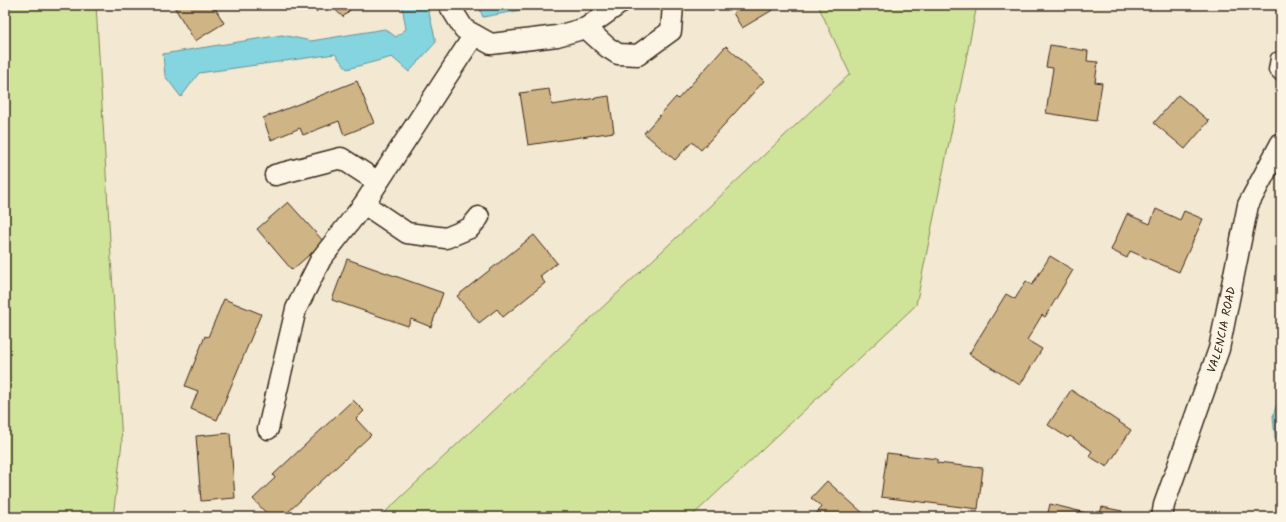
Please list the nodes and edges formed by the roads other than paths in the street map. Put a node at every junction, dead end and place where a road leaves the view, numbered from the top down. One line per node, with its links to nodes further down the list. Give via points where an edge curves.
1 (449, 5): 5 (street, via 464,29)
2 (618, 5): 4 (street)
3 (673, 5): 4 (street, via 671,31 638,55 618,54)
4 (586, 28): 5 (street, via 557,36 491,44)
5 (474, 35): 10 (street)
6 (1281, 57): 7 (lane, via 1276,58 1274,70)
7 (1281, 77)
8 (1281, 143): 14 (street, VALENCIA ROAD, via 1248,205 1219,349)
9 (275, 175): 10 (street, via 341,158)
10 (378, 182): 11 (street)
11 (364, 204): 12 (street, via 407,233 446,238 470,228); 13 (street, via 321,259 296,309)
12 (479, 217)
13 (268, 429)
14 (1162, 517)

